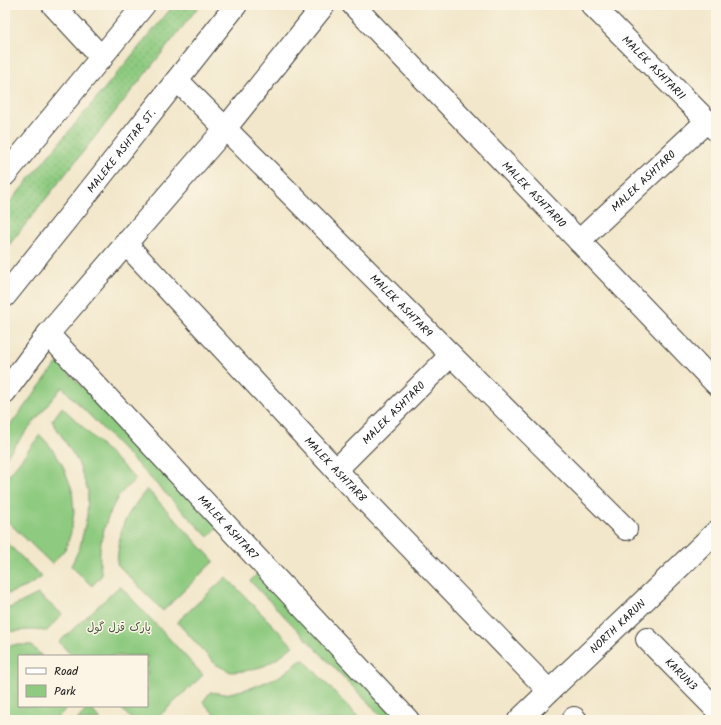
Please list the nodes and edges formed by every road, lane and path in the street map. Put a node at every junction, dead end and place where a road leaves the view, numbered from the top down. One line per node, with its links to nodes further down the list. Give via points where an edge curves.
1 (53, 5): 7 (street)
2 (144, 5): 7 (street)
3 (236, 5): 8 (street, MALEKE ASHTAR ST.)
4 (324, 5): 10 (street)
5 (353, 5): 12 (street, MALEK ASHTAR10)
6 (592, 5): 9 (street, MALEK ASHTAR11)
7 (102, 58): 11 (street)
8 (176, 80): 10 (street, MALEK ASHTAR9); 14 (street, MALEKE ASHTAR ST.)
9 (712, 126): 12 (street, MALEK ASHTAR0)
10 (225, 129): 13 (street); 16 (street, MALEK ASHTAR9)
11 (5, 175)
12 (578, 241): 17 (street, MALEK ASHTAR10)
13 (125, 244): 15 (street); 19 (street, MALEK ASHTAR8)
14 (5, 296)
15 (48, 334): 18 (street); 25 (street, MALEK ASHTAR7)
16 (451, 356): 19 (street, MALEK ASHTAR0); 20 (street, MALEK ASHTAR9)
17 (716, 384)
18 (5, 392)
19 (336, 470): 23 (street, MALEK ASHTAR8)
20 (626, 529)
21 (714, 538): 23 (street, NORTH KARUN)
22 (647, 639): 24 (street, KARUN3)
23 (549, 691): 26 (street, NORTH KARUN)
24 (716, 709)
25 (408, 720)
26 (519, 720)

